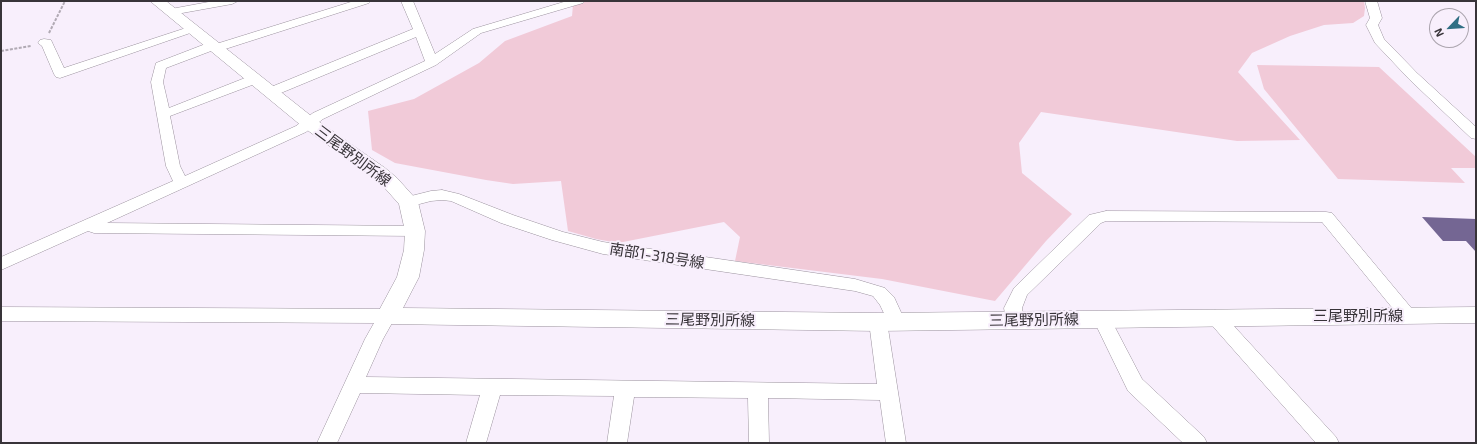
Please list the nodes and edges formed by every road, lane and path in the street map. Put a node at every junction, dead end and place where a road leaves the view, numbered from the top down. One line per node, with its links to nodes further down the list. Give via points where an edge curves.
1 (157, 1): 7 (main road, 三尾野別所線)
2 (232, 1): 7 (street)
3 (365, 1): 11 (street)
4 (407, 1): 9 (street)
5 (578, 1): 12 (street, via 478,31)
6 (1371, 1): 17 (street, via 1376,18 1372,25 1379,40 1412,76)
7 (171, 12): 8 (main road, 三尾野別所線)
8 (192, 29): 10 (street, via 60,74 47,43); 11 (main road, 三尾野別所線)
9 (419, 31): 12 (street); 14 (street)
10 (44, 42)
11 (213, 47): 13 (main road, 三尾野別所線); 15 (street, via 160,66 158,82)
12 (432, 62): 16 (street)
13 (255, 79): 14 (main road, 三尾野別所線); 15 (street)
14 (270, 92): 16 (main road, 三尾野別所線)
15 (164, 114): 18 (street, via 173,166)
16 (309, 122): 18 (street, via 301,129); 19 (main road, 三尾野別所線, via 378,172)
17 (1476, 134)
18 (182, 182): 20 (street)
19 (408, 202): 21 (main road, 三尾野別所線); 30 (street, 南部1-318号線, via 430,196 454,197 507,219 603,248 855,285 879,292 888,302)
20 (90, 224): 21 (street, via 94,228); 22 (street)
21 (415, 231): 25 (main road, 三尾野別所線, via 408,277)
22 (1, 264)
23 (1, 314): 25 (street)
24 (1476, 315): 26 (main road, 三尾野別所線)
25 (387, 316): 30 (main road, 三尾野別所線); 31 (street)
26 (1409, 316): 27 (main road, 三尾野別所線); 29 (street, via 1326,217 1106,216 1095,219 1020,292 1013,308)
27 (1215, 317): 28 (main road, 三尾野別所線); 42 (street)
28 (1102, 319): 29 (main road, 三尾野別所線); 41 (street, via 1135,385)
29 (1015, 320): 30 (main road, 三尾野別所線)
30 (887, 322): 35 (street, 南部1-318号線)
31 (354, 385): 32 (street); 36 (street)
32 (492, 387): 33 (street); 37 (street)
33 (625, 389): 34 (street); 38 (street)
34 (758, 392): 35 (street); 39 (street)
35 (888, 392): 40 (street, 南部1-318号線)
36 (327, 443)
37 (476, 443)
38 (617, 443)
39 (759, 443)
40 (896, 443)
41 (1197, 443)
42 (1329, 443)

